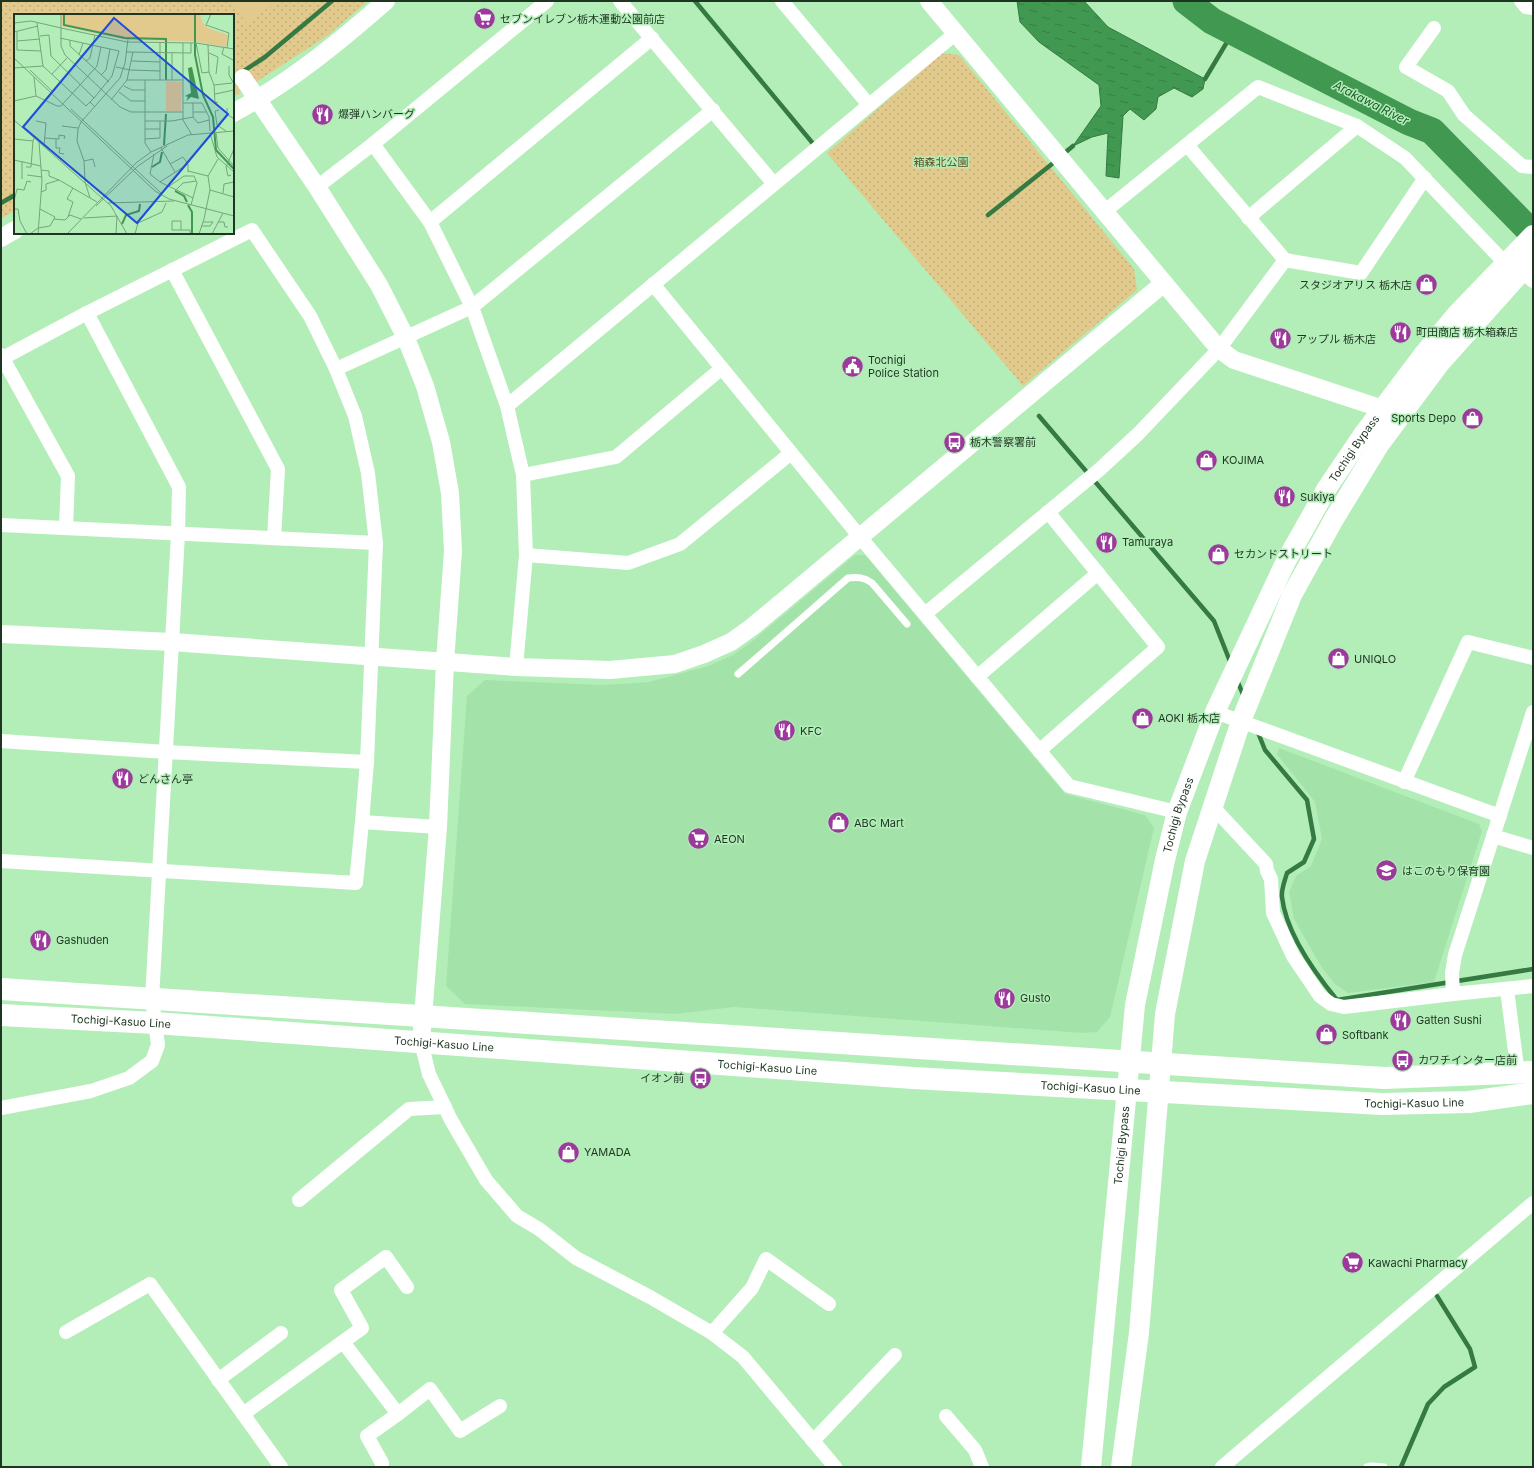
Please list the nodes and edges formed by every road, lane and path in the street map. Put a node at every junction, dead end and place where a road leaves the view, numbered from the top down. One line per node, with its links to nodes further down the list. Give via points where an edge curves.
1 (386, 1): 12 (street, via 338,42)
2 (547, 1): 17 (street)
3 (620, 1): 10 (street)
4 (782, 1): 13 (street)
5 (929, 1): 9 (street)
6 (1520, 1): 7 (street, via 1526,7)
7 (1533, 8)
8 (1434, 28): 19 (street, via 1406,67 1448,91 1464,115 1522,166)
9 (956, 33): 13 (street); 23 (street)
10 (652, 38): 14 (street); 25 (street)
11 (243, 78): 12 (street)
12 (258, 100): 15 (street); 22 (street)
13 (869, 105): 21 (street)
14 (713, 110): 21 (street); 34 (street)
15 (234, 112)
16 (1356, 126): 18 (street, via 1258,87); 20 (street, via 1405,158); 24 (street)
17 (373, 144): 22 (street); 25 (street)
18 (1186, 145): 23 (street); 24 (street)
19 (1533, 167)
20 (1425, 178): 29 (street, via 1361,273); 30 (street)
21 (774, 184): 33 (street)
22 (317, 187): 36 (street, via 379,285)
23 (1104, 212): 32 (street)
24 (1248, 218): 29 (street)
25 (430, 222): 34 (street)
26 (14, 231): 28 (street)
27 (1533, 235): 30 (main road)
28 (1, 238)
29 (1284, 260): 37 (street)
30 (1522, 266): 42 (main road, Tochigi Bypass, via 1457,314); 66 (main road, Tochigi Bypass, via 1440,364 1379,445 1292,595)
31 (172, 270): 35 (street); 40 (street, via 252,230 310,316); 50 (street, via 278,468)
32 (1164, 283): 37 (street); 49 (street)
33 (653, 284): 39 (street); 41 (street)
34 (472, 307): 36 (street); 41 (street)
35 (87, 313): 38 (street); 48 (street, via 180,487)
36 (406, 338): 40 (street); 60 (street, via 425,386 441,442 450,493 453,550)
37 (1219, 349): 42 (street, via 1234,360); 45 (street, via 1138,434)
38 (2, 357): 47 (street, via 68,476)
39 (722, 368): 43 (street); 44 (street, via 616,457)
40 (336, 369): 51 (street, via 355,416 368,473)
41 (507, 406): 44 (street)
42 (1383, 409): 64 (main road, Tochigi Bypass, via 1327,488 1286,561)
43 (791, 453): 49 (street); 52 (street, via 680,544 628,563)
44 (522, 475): 52 (street)
45 (1048, 512): 53 (street); 54 (street)
46 (1, 525): 47 (street)
47 (66, 528): 48 (street)
48 (178, 534): 50 (street); 57 (street)
49 (860, 537): 54 (street); 61 (street, via 752,627 731,642 704,654 675,664 637,669)
50 (274, 538): 51 (street)
51 (376, 543): 58 (street)
52 (526, 555): 61 (street)
53 (1098, 573): 63 (street); 68 (street, via 1158,647)
54 (925, 614): 63 (street)
55 (907, 624): 62 (lane, via 866,578 848,578)
56 (1, 634): 57 (street)
57 (172, 642): 58 (street); 69 (street)
58 (372, 658): 60 (street); 70 (street)
59 (1533, 658): 71 (street, via 1468,642)
60 (445, 662): 61 (street); 76 (street)
61 (516, 667)
62 (738, 674)
63 (977, 677): 68 (street)
64 (1215, 712): 66 (street); 73 (main road, Tochigi Bypass)
65 (1533, 712): 74 (street)
66 (1241, 721): 71 (street); 72 (main road, Tochigi Bypass)
67 (1, 741): 69 (street)
68 (1039, 750): 73 (street, via 1069,786)
69 (166, 752): 70 (street); 80 (street)
70 (367, 762): 75 (street)
71 (1404, 782): 74 (street)
72 (1213, 807): 84 (street, via 1266,864 1271,879 1275,918 1293,956 1320,996 1331,1004 1344,1007); 91 (main road, Tochigi Bypass, via 1195,861 1165,1014)
73 (1177, 812): 90 (main road, Tochigi Bypass, via 1135,1005)
74 (1500, 816): 77 (street)
75 (362, 822): 76 (street); 80 (street, via 356,883)
76 (438, 827): 87 (street)
77 (1493, 836): 78 (street); 84 (street, via 1455,955 1452,973)
78 (1533, 848)
79 (1, 861): 80 (street)
80 (158, 871): 85 (street)
81 (1533, 986): 83 (street)
82 (1, 989): 85 (main road)
83 (1507, 990): 84 (street); 92 (street)
84 (1453, 994)
85 (152, 998): 87 (main road); 88 (street)
86 (1, 1014): 88 (main road, Tochigi-Kasuo Line)
87 (423, 1017): 89 (street); 90 (main road)
88 (155, 1023): 89 (main road, Tochigi-Kasuo Line); 97 (street, via 158,1045 152,1061 129,1078 91,1091)
89 (422, 1042): 93 (main road, Tochigi-Kasuo Line, via 905,1077); 96 (street, via 428,1074)
90 (1129, 1061): 91 (main road); 93 (main road, Tochigi Bypass)
91 (1161, 1063): 92 (main road, via 1384,1078); 94 (main road, Tochigi Bypass)
92 (1526, 1073)
93 (1127, 1089): 94 (main road, Tochigi-Kasuo Line); 117 (main road, Tochigi Bypass)
94 (1158, 1091): 95 (main road, Tochigi-Kasuo Line, via 1382,1104 1469,1102); 118 (main road, Tochigi Bypass, via 1139,1333)
95 (1533, 1093)
96 (445, 1107): 98 (street, via 409,1109); 104 (street, via 486,1180 516,1216 539,1229 576,1258)
97 (1, 1108)
98 (298, 1200)
99 (1533, 1202): 119 (street)
100 (407, 1287): 105 (street, via 386,1257 341,1290 362,1328)
101 (829, 1304): 104 (street, via 766,1259 752,1288)
102 (66, 1332): 107 (street, via 150,1284)
103 (281, 1333): 107 (street)
104 (712, 1333): 112 (street, via 743,1357)
105 (343, 1342): 109 (street); 110 (street)
106 (894, 1355): 112 (street)
107 (218, 1380): 109 (street)
108 (500, 1406): 110 (street, via 460,1431 430,1389)
109 (243, 1414): 113 (street)
110 (398, 1414): 114 (street, via 367,1436)
111 (946, 1416): 116 (street, via 975,1450)
112 (813, 1441): 115 (street)
113 (281, 1467)
114 (382, 1467)
115 (835, 1467)
116 (982, 1467)
117 (1091, 1467)
118 (1121, 1467)
119 (1222, 1467)
120 (1367, 1467): 121 (lane)
121 (1384, 1467)

